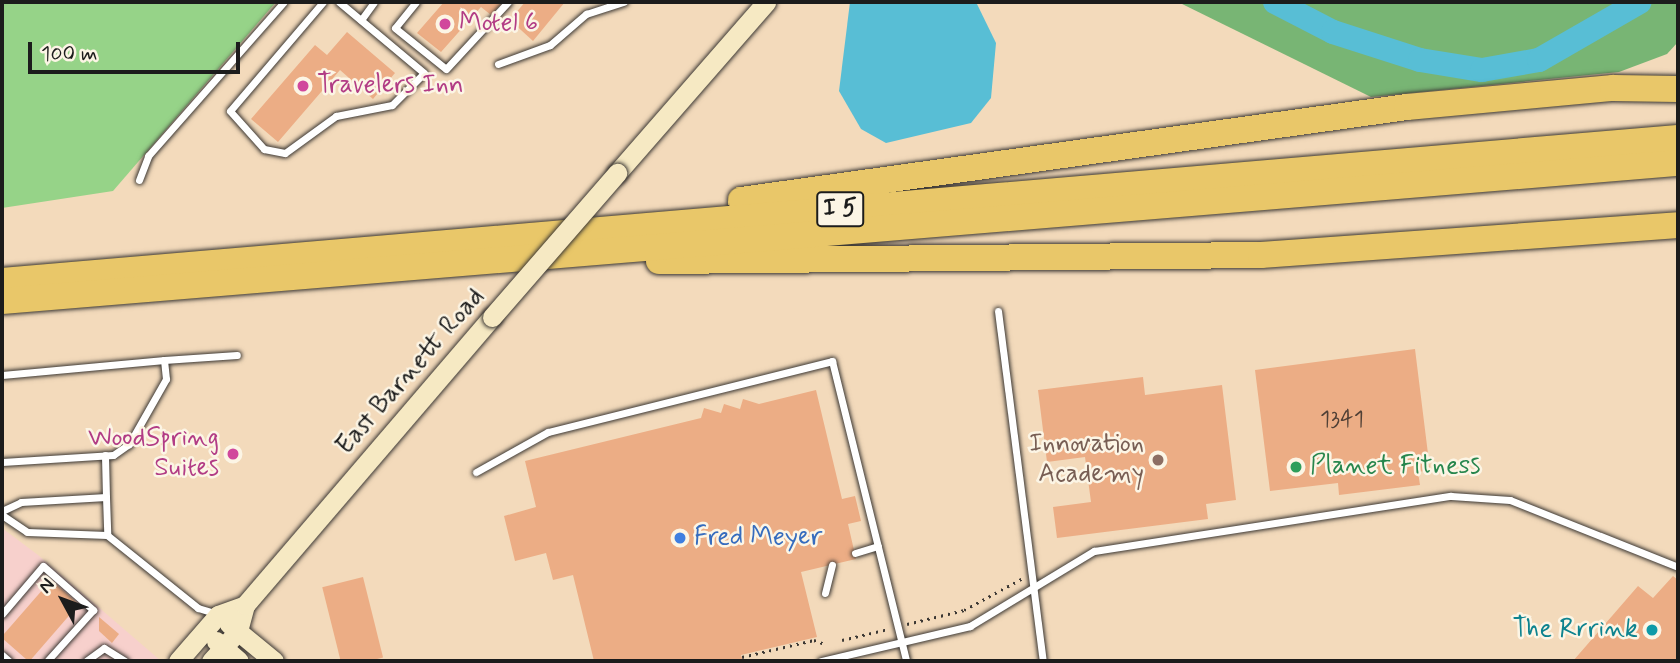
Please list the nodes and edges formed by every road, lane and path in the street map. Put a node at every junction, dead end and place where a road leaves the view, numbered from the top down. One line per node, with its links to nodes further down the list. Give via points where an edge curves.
1 (285, 2): 14 (lane, via 148,156)
2 (323, 2): 9 (lane, via 230,111 264,149 285,153 336,116 392,105 424,73)
3 (339, 2): 9 (lane)
4 (374, 2): 9 (lane)
5 (416, 2): 6 (lane, via 395,28 446,69)
6 (508, 2)
7 (624, 2): 10 (lane, via 586,13 550,45)
8 (766, 2): 39 (main road, East Barnett Road, bridge)
9 (362, 20)
10 (498, 64)
11 (1671, 85): 18 (highway, via 1233,128)
12 (1678, 138): 18 (highway, I 5)
13 (1678, 163): 19 (highway, I 5)
14 (139, 180)
15 (1678, 214): 17 (highway)
16 (1678, 225): 17 (highway)
17 (1615, 232): 19 (highway, via 1261,255)
18 (522, 235): 20 (highway, I 5)
19 (500, 260): 21 (highway, I 5)
20 (2, 281)
21 (2, 301)
22 (998, 311): 37 (lane)
23 (237, 355): 24 (lane)
24 (164, 360): 25 (lane); 26 (lane, via 161,394 129,444)
25 (2, 375)
26 (105, 455): 27 (lane); 29 (lane)
27 (2, 462)
28 (476, 472): 32 (lane, via 548,432 832,361)
29 (106, 497): 30 (lane, via 21,502); 31 (lane)
30 (2, 513): 31 (lane, via 27,532)
31 (107, 535): 40 (lane)
32 (878, 546): 33 (lane); 49 (lane)
33 (855, 553)
34 (832, 565): 38 (lane)
35 (1678, 566): 37 (lane, via 1510,500 1479,494 1094,551)
36 (1023, 578): 43 (path, via 964,610)
37 (1033, 586): 49 (lane, via 970,626); 64 (lane)
38 (825, 593)
39 (245, 605): 42 (main road, East Barnett Road); 46 (main road, East Barnett Road)
40 (198, 608): 42 (lane); 45 (lane)
41 (2, 614): 57 (lane, via 43,566 93,610)
42 (218, 615): 45 (main road, East Barnett Road); 46 (main road)
43 (907, 624)
44 (888, 629): 47 (path)
45 (204, 631): 52 (main road); 59 (main road, East Barnett Road)
46 (238, 631): 52 (main road, East Barnett Road); 61 (main road)
47 (850, 638): 48 (path); 51 (path)
48 (842, 640)
49 (902, 643): 62 (lane); 63 (lane)
50 (825, 644): 54 (path, via 814,640)
51 (851, 644)
52 (217, 654): 60 (main road)
53 (2, 655): 56 (lane)
54 (742, 657)
55 (119, 660): 58 (lane, via 104,648)
56 (9, 661)
57 (47, 661)
58 (86, 661)
59 (178, 661)
60 (239, 661)
61 (274, 661)
62 (821, 661)
63 (906, 661)
64 (1043, 661)

